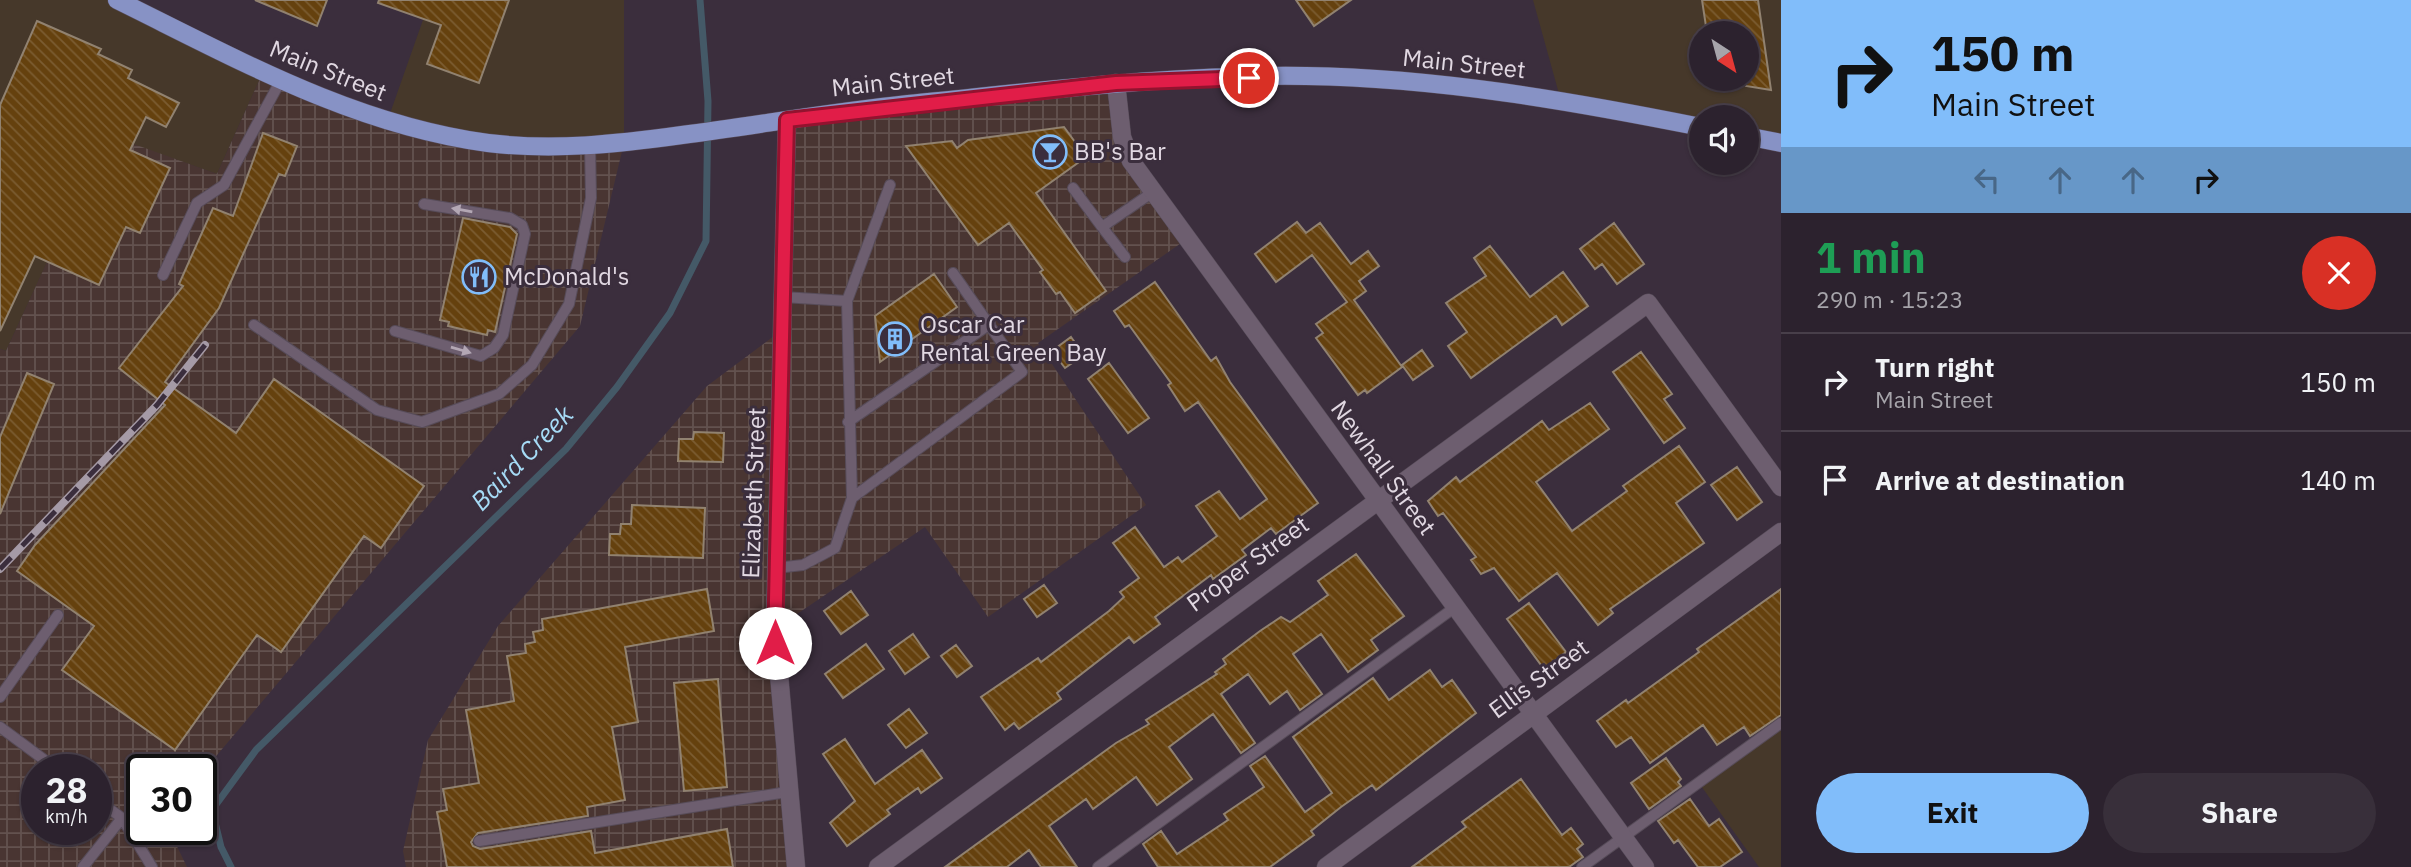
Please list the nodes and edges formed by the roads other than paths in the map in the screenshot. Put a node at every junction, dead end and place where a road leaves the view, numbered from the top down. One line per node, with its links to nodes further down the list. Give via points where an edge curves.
1 (117, 0): 2 (main road, Main Street)
2 (281, 80): 8 (main road, Main Street, via 387,122 444,136 529,147); 16 (lane, via 224,185 197,203)
3 (1116, 83): 4 (main road, Main Street); 5 (main road, Main Street, via 1357,78 1535,96); 11 (street, Newhall Street, via 1125,151)
4 (787, 120): 8 (main road, Main Street); 17 (street, Elizabeth Street)
5 (1689, 125)
6 (1759, 139): 7 (main road)
7 (1781, 143)
8 (590, 146): 19 (lane, via 591,198 569,304 532,365 499,394 422,422 377,410)
9 (890, 185): 18 (lane)
10 (1073, 188): 13 (lane)
11 (1153, 192): 13 (lane); 25 (street, Newhall Street)
12 (424, 204): 21 (lane, one-way to 12, via 481,356 503,335 525,234 522,225 510,218)
13 (1102, 227): 14 (lane)
14 (1125, 257)
15 (953, 273): 20 (lane)
16 (163, 275)
17 (783, 297): 18 (lane); 27 (street, Elizabeth Street)
18 (847, 301): 22 (lane)
19 (254, 324)
20 (990, 324): 22 (lane); 24 (lane, via 1022,372)
21 (395, 331)
22 (848, 422): 24 (lane)
23 (1781, 487): 25 (street, Proper Street, via 1648,303)
24 (852, 498): 27 (lane, via 835,548 803,565)
25 (1376, 501): 28 (street, Newhall Street); 43 (street, Proper Street)
26 (1781, 532): 31 (street, Ellis Street)
27 (776, 568): 35 (street, Elizabeth Street, via 776,658)
28 (1454, 608): 31 (street, Newhall Street); 44 (lane)
29 (58, 615): 30 (lane)
30 (0, 697)
31 (1533, 715): 38 (street, Newhall Street); 45 (street, Ellis Street)
32 (1781, 723): 38 (lane)
33 (0, 727): 34 (lane)
34 (36, 754)
35 (787, 792): 39 (lane); 42 (street, Elizabeth Street)
36 (112, 811): 37 (lane)
37 (122, 818): 40 (lane); 41 (lane)
38 (1623, 837): 46 (lane); 47 (street, Newhall Street)
39 (480, 841)
40 (83, 867)
41 (152, 867)
42 (796, 867)
43 (878, 867)
44 (1098, 867)
45 (1326, 867)
46 (1581, 867)
47 (1645, 867)

